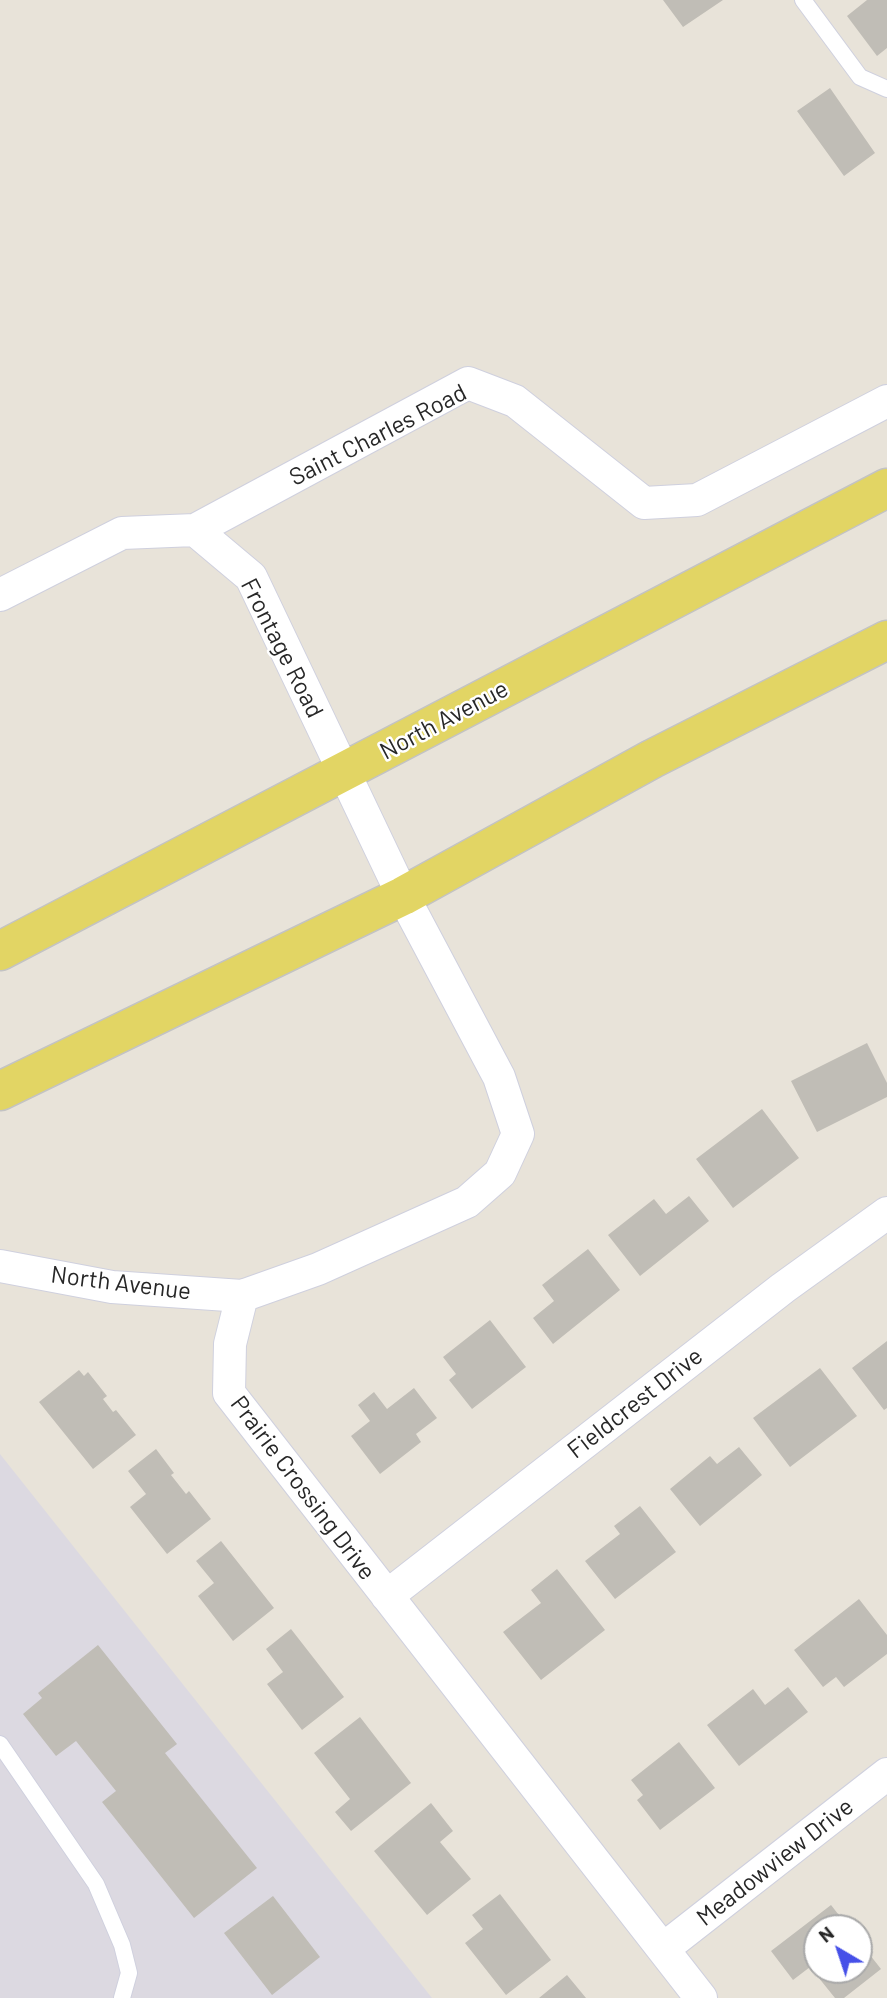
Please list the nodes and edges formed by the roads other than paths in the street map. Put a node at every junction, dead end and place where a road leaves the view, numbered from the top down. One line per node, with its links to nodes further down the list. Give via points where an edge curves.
1 (806, 1): 2 (lane, via 860,77)
2 (887, 89)
3 (887, 401): 5 (street, Saint Charles Road, via 696,500 643,503 515,401 468,383)
4 (887, 488): 8 (main road, North Avenue)
5 (195, 530): 6 (street, via 122,533); 8 (street, Frontage Road, via 251,577)
6 (0, 595)
7 (887, 640): 9 (main road, via 652,759)
8 (345, 772): 9 (street, Frontage Road); 10 (main road, North Avenue)
9 (403, 896): 11 (main road); 14 (street, via 499,1077 518,1133 500,1173 467,1202 318,1269)
10 (0, 951)
11 (0, 1091)
12 (887, 1213): 15 (street, Fieldcrest Drive, via 783,1288)
13 (0, 1266): 14 (street, North Avenue, via 112,1287)
14 (242, 1296): 15 (street, Prairie Crossing Drive, via 230,1344 229,1393)
15 (387, 1596): 18 (street, Prairie Crossing Drive)
16 (0, 1744): 19 (lane, via 96,1884 129,1973)
17 (887, 1774): 18 (street, Meadowview Drive)
18 (663, 1950): 20 (street, Prairie Crossing Drive)
19 (122, 1998)
20 (701, 1998)

